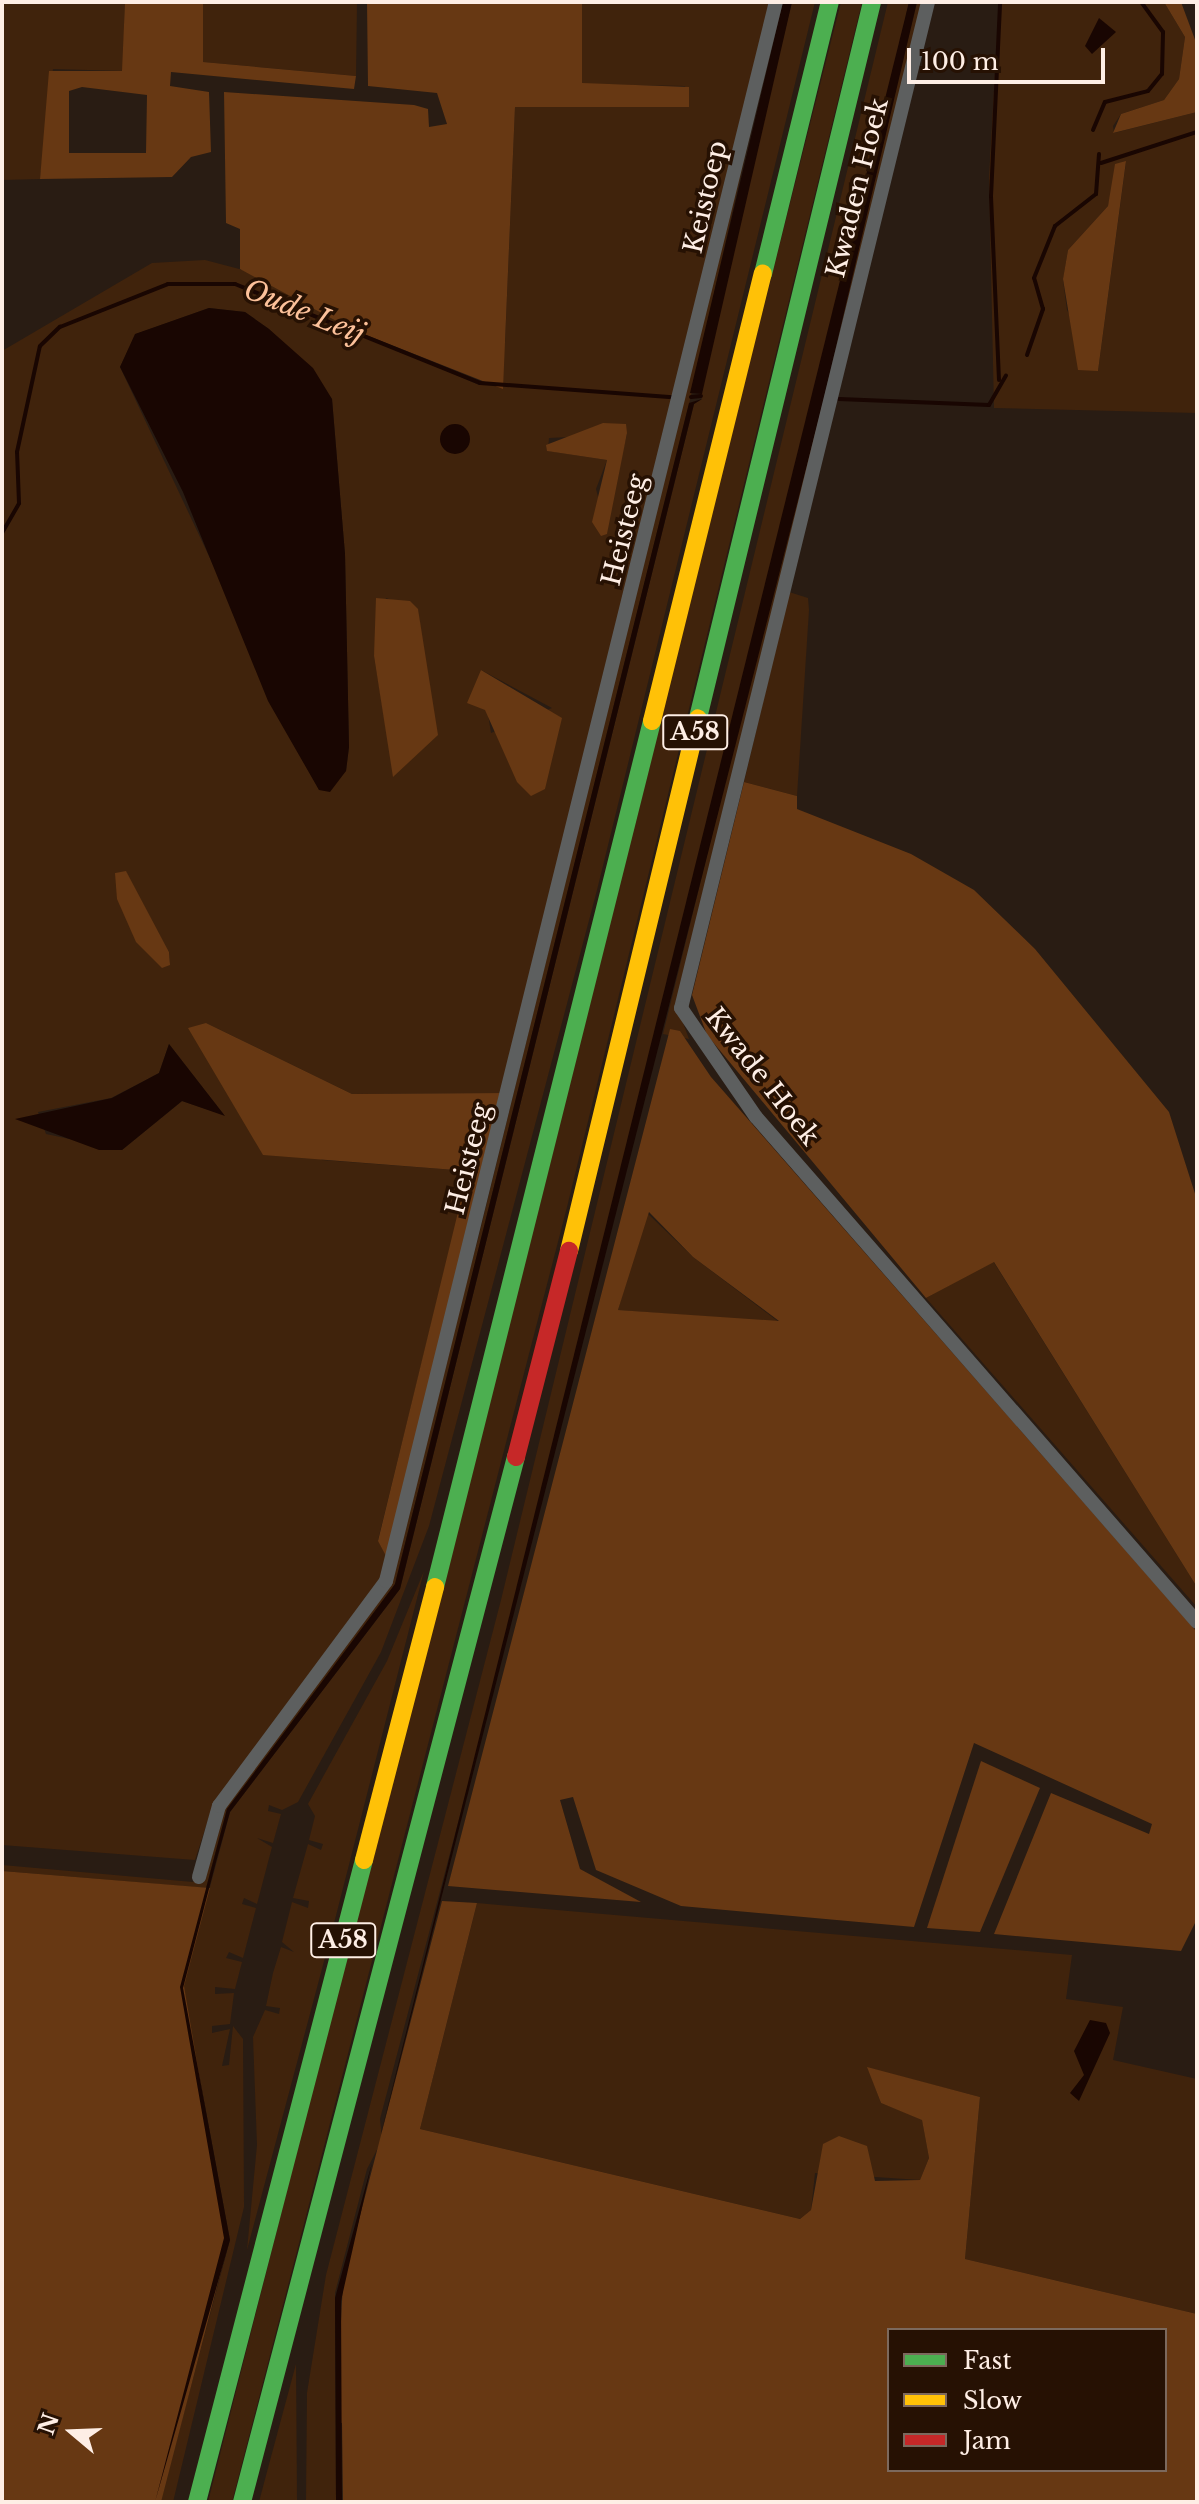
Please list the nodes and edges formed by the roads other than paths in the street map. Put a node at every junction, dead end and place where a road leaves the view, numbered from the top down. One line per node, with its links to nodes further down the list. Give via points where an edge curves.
1 (776, 2): 6 (street, Keistoep)
2 (830, 2): 9 (highway, A58, via 490,1377)
3 (872, 2): 10 (highway, A58, via 556,1303)
4 (928, 2): 5 (street, Kwaden Hoek)
5 (834, 384): 7 (street, Kwade Hoek, via 681,1008 756,1117)
6 (681, 404): 8 (street, Heisteeg, via 386,1581 219,1806)
7 (1197, 1622)
8 (199, 1877)
9 (197, 2502)
10 (242, 2502)

